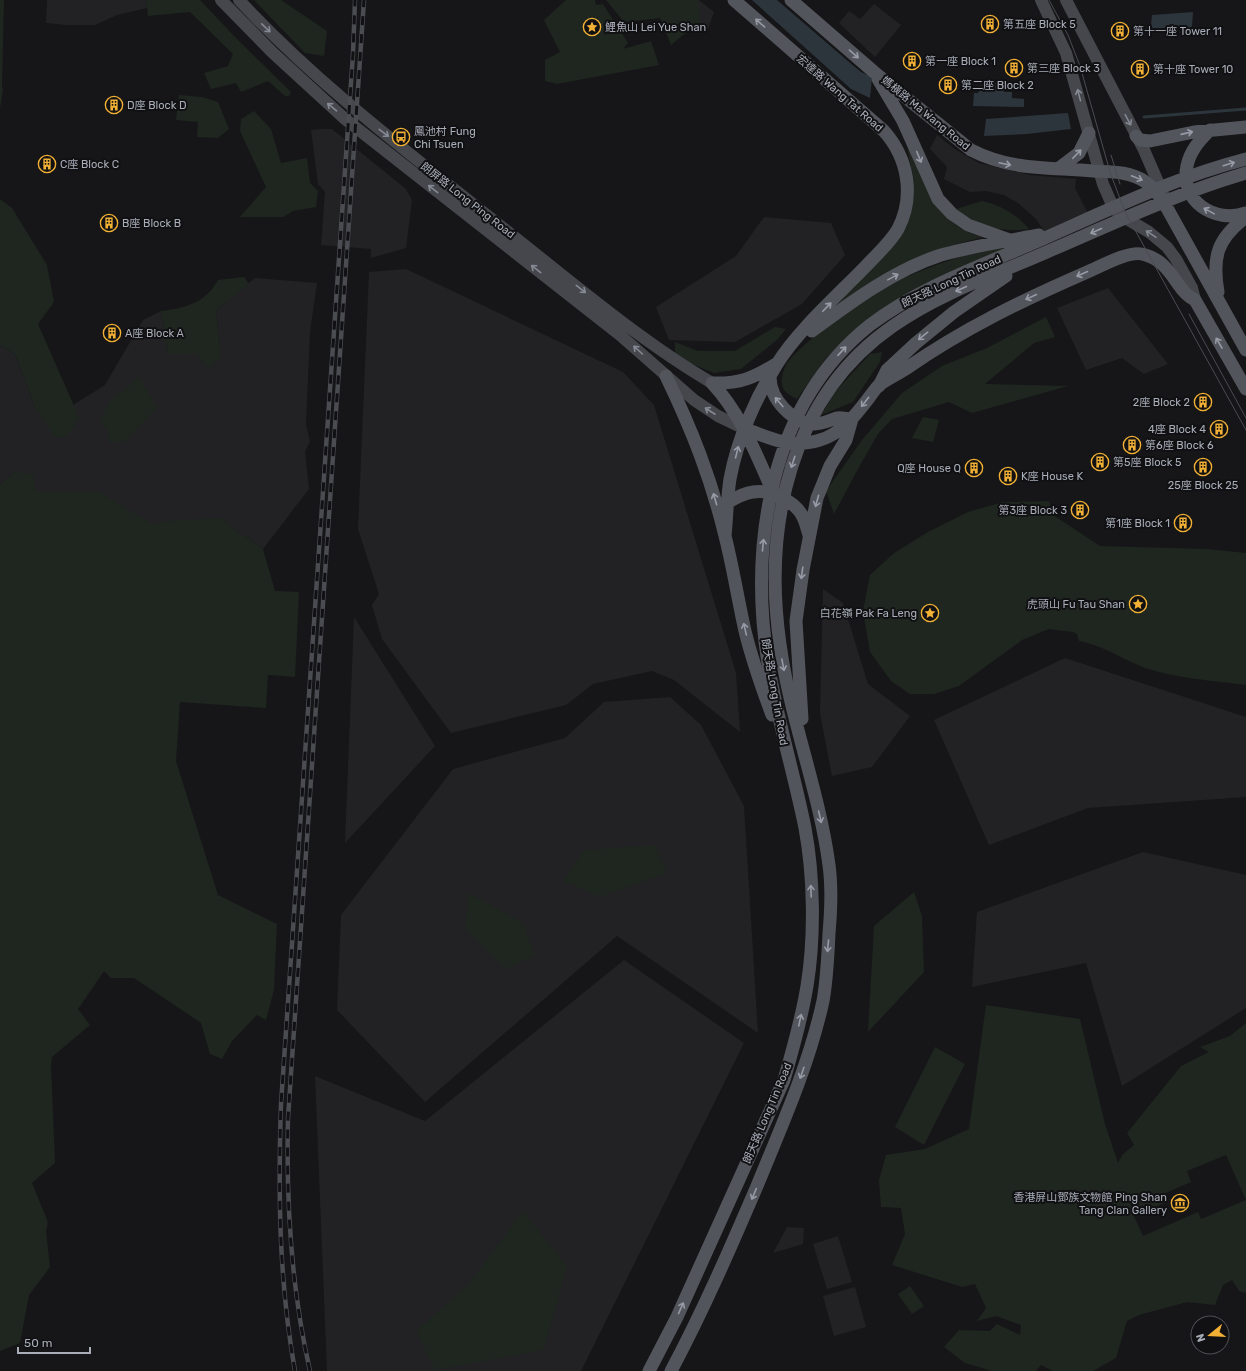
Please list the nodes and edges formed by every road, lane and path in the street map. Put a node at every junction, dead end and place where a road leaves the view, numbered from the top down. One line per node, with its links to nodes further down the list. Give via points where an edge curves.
1 (221, 0): 27 (main road, 朗屏路 Long Ping Road, one-way to 1, via 620,335 345,119 272,52)
2 (239, 0): 29 (main road, 朗屏路 Long Ping Road, one-way to 29, via 312,73 369,122 631,329)
3 (734, 0): 24 (main road, 宏達路 Wang Tat Road, one-way to 3, via 893,237 906,207 906,174 901,155 887,134)
4 (791, 0): 7 (main road, 媽橫路 Ma Wang Road, one-way to 7)
5 (1041, 0): 10 (main road, one-way to 5, via 1066,53)
6 (1066, 0): 11 (main road, one-way to 11)
7 (874, 72): 13 (main road, 媽橫路 Ma Wang Road, one-way to 13, via 976,153 1012,165); 20 (main road, one-way to 20, via 903,121 938,199 952,214 968,225)
8 (1246, 127): 9 (main road)
9 (1210, 130): 11 (main road, one-way to 9, via 1140,140 1150,142); 17 (main road, one-way to 9, via 1227,217 1208,212 1196,201 1188,186 1186,177 1189,158)
10 (1088, 133): 13 (main road, one-way to 10, via 1079,153); 14 (main road)
11 (1136, 136): 16 (main road, via 1156,176)
12 (1246, 159): 19 (main road, 朗天路 Long Tin Road, one-way to 12, via 1141,197)
13 (1058, 169): 14 (main road, 媽橫路 Ma Wang Road)
14 (1099, 171): 16 (main road, 媽橫路 Ma Wang Road, one-way to 16, via 1124,173 1143,180 1152,187); 22 (main road, one-way to 14, via 1192,288 1167,247 1149,232 1120,215 1113,207)
15 (1246, 173): 21 (main road, 朗天路 Long Tin Road, one-way to 21, via 1145,209)
16 (1167, 208): 23 (main road, 媽橫路 Ma Wang Road)
17 (1246, 213)
18 (1246, 217): 23 (main road, via 1229,232 1218,250 1216,276)
19 (1062, 231): 20 (main road); 39 (main road, 朗天路 Long Tin Road, one-way to 19, via 765,638 762,587 766,523 773,483 788,437 803,404 834,360 857,336 899,305 936,286)
20 (1010, 240): 24 (main road, one-way to 20, via 837,312 910,267 952,252)
21 (1047, 252): 30 (main road, one-way to 30, via 1000,280 932,330 887,370); 38 (main road, 朗天路 Long Tin Road, one-way to 38, via 950,294 907,317 861,351 828,389 818,405 800,443 786,485 779,525 775,574 776,618 783,666)
22 (1195, 300): 30 (main road, one-way to 30, via 1187,297 1175,278 1159,262 1142,254 1130,255 984,320 943,343); 31 (main road, one-way to 22)
23 (1220, 302): 25 (main road, 媽橫路 Ma Wang Road)
24 (791, 346): 26 (main road)
25 (1246, 350)
26 (777, 363): 28 (main road); 29 (main road, via 744,381)
27 (666, 376): 33 (main road, 朗屏路 Long Ping Road, one-way to 27, via 694,400); 37 (main road, one-way to 27, via 694,436)
28 (770, 377): 32 (main road, one-way to 28, via 838,418 815,424 795,418 773,395); 33 (main road)
29 (712, 383): 33 (main road, via 728,402)
30 (878, 386): 32 (main road, one-way to 32)
31 (1246, 389)
32 (852, 419): 33 (main road, via 835,433 799,445 783,443); 36 (main road, one-way to 36, via 846,440 830,466 817,498)
33 (744, 430): 34 (main road); 35 (main road, one-way to 33, via 730,478)
34 (774, 494): 35 (main road, via 754,491); 36 (main road, via 803,516)
35 (727, 503): 37 (main road)
36 (809, 535): 38 (main road, one-way to 38, via 796,621)
37 (726, 536): 39 (main road, one-way to 37, via 755,667)
38 (803, 750): 43 (main road, 朗天路 Long Tin Road, one-way to 43, via 822,828 830,880 830,932 824,997 795,1095 731,1247 693,1331)
39 (786, 752): 40 (main road, 朗天路 Long Tin Road, one-way to 39, via 784,1080 808,985 812,934 811,881 805,830)
40 (664, 1343): 41 (main road); 42 (main road, 朗天路 Long Tin Road)
41 (640, 1371)
42 (649, 1371)
43 (671, 1371)

